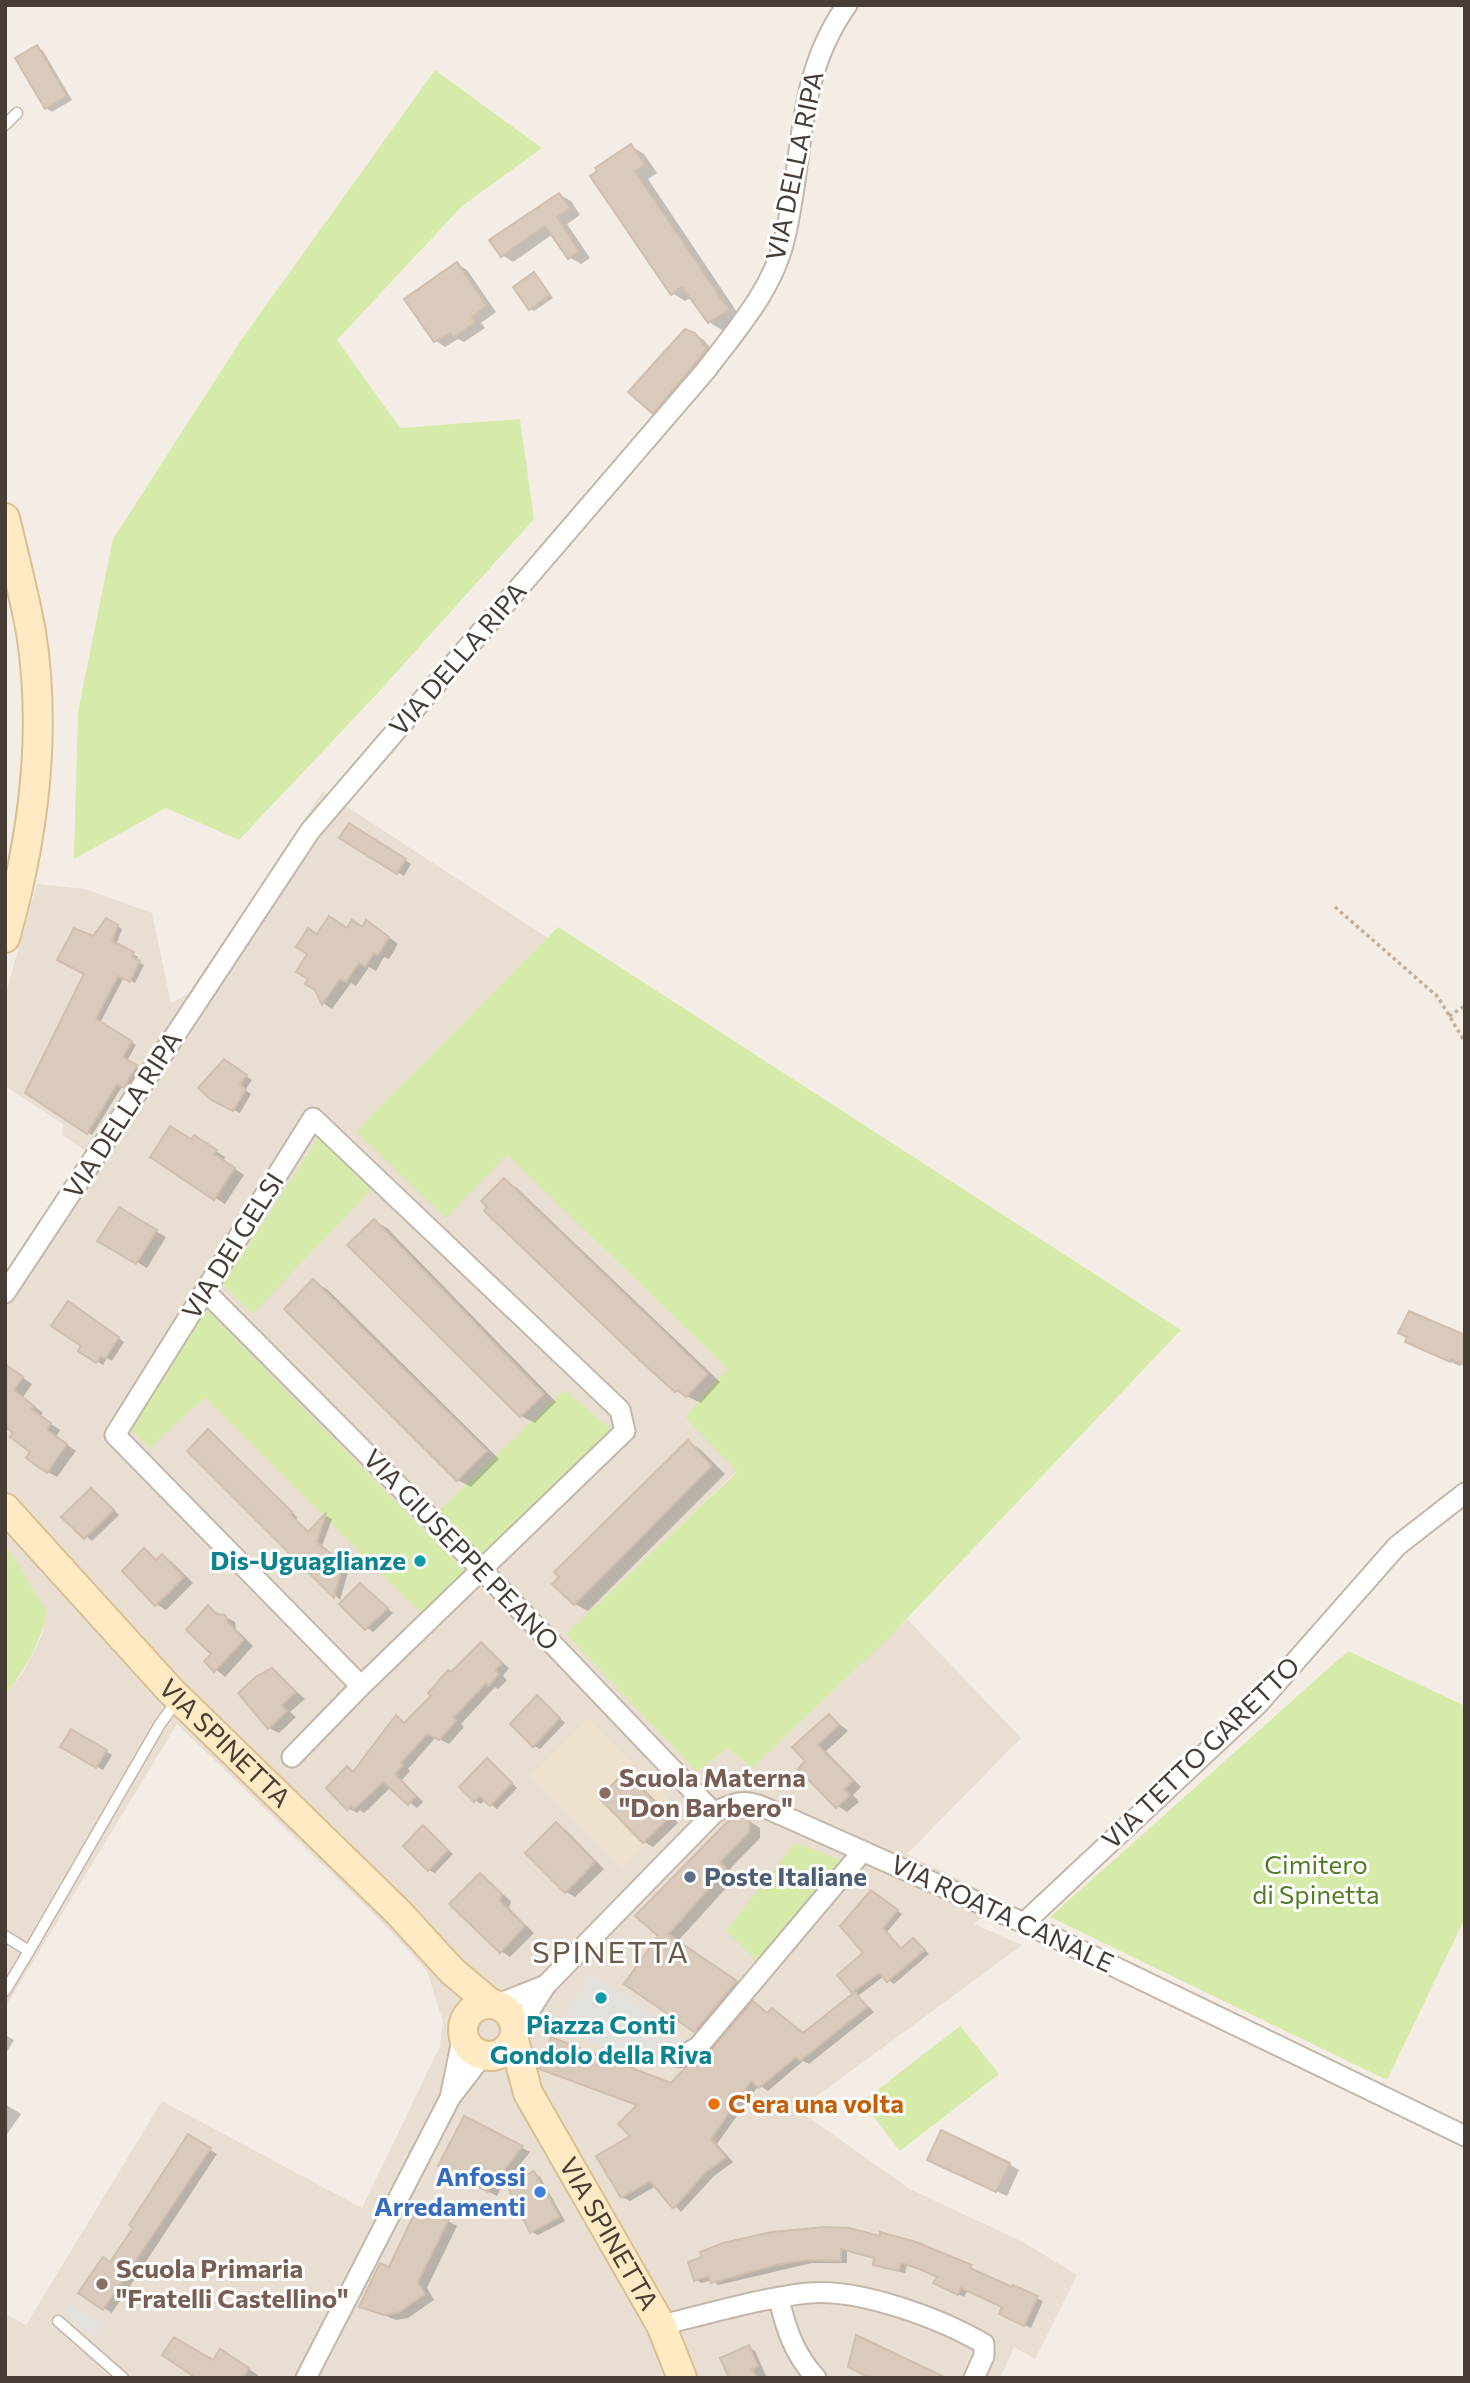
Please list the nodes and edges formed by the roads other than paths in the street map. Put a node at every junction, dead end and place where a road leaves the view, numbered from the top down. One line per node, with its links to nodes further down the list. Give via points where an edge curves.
1 (846, 5): 7 (street, VIA DELLA RIPA, via 827,33 808,88 784,241 770,279 752,309 707,369 310,831)
2 (17, 113): 3 (lane)
3 (5, 125)
4 (5, 517): 5 (main road, via 31,633 37,717 34,792 22,879)
5 (5, 938)
6 (205, 1291): 10 (street, VIA GIUSEPPE PEANO); 10 (street, VIA DEI GELSI, via 313,1118 620,1410 625,1431); 11 (street, VIA DEI GELSI, via 114,1435)
7 (5, 1293)
8 (1465, 1493): 16 (street, VIA TETTO GARETTO, via 1397,1546 1258,1704)
9 (5, 1508): 12 (main road, VIA SPINETTA)
10 (481, 1569): 11 (street); 14 (street, VIA GIUSEPPE PEANO)
11 (361, 1686): 13 (street)
12 (179, 1698): 18 (lane, via 159,1724); 19 (main road, VIA SPINETTA, via 399,1913)
13 (292, 1757)
14 (714, 1812): 15 (street, VIA ROATA CANALE, via 734,1801 757,1804); 20 (street, VIA ROATA CANALE)
15 (863, 1850): 16 (street, VIA ROATA CANALE); 26 (street, via 698,2047)
16 (1024, 1923): 29 (street, VIA ROATA CANALE)
17 (5, 1936): 18 (lane)
18 (29, 1951): 21 (lane)
19 (452, 1971): 22 (main road, VIA SPINETTA); 23 (main road, VIA SPINETTA)
20 (546, 1985): 22 (street, VIA ROATA CANALE); 24 (street, VIA ROATA CANALE)
21 (5, 1991)
22 (494, 2004): 23 (main road, via 475,2007); 24 (main road, via 512,2015)
23 (464, 2027): 25 (main road, via 472,2049); 28 (street)
24 (515, 2036): 25 (main road, via 503,2053); 27 (main road, VIA SPINETTA)
25 (485, 2056): 27 (main road, VIA SPINETTA); 28 (street)
26 (680, 2057)
27 (528, 2094): 32 (main road, VIA SPINETTA)
28 (450, 2098): 34 (street)
29 (1465, 2136)
30 (779, 2300): 32 (street); 36 (street, via 800,2361); 37 (street, via 811,2293 870,2299 933,2319 984,2344)
31 (58, 2321): 33 (lane)
32 (661, 2325): 35 (main road, VIA SPINETTA)
33 (123, 2378)
34 (306, 2378)
35 (682, 2378)
36 (816, 2378)
37 (974, 2378)

